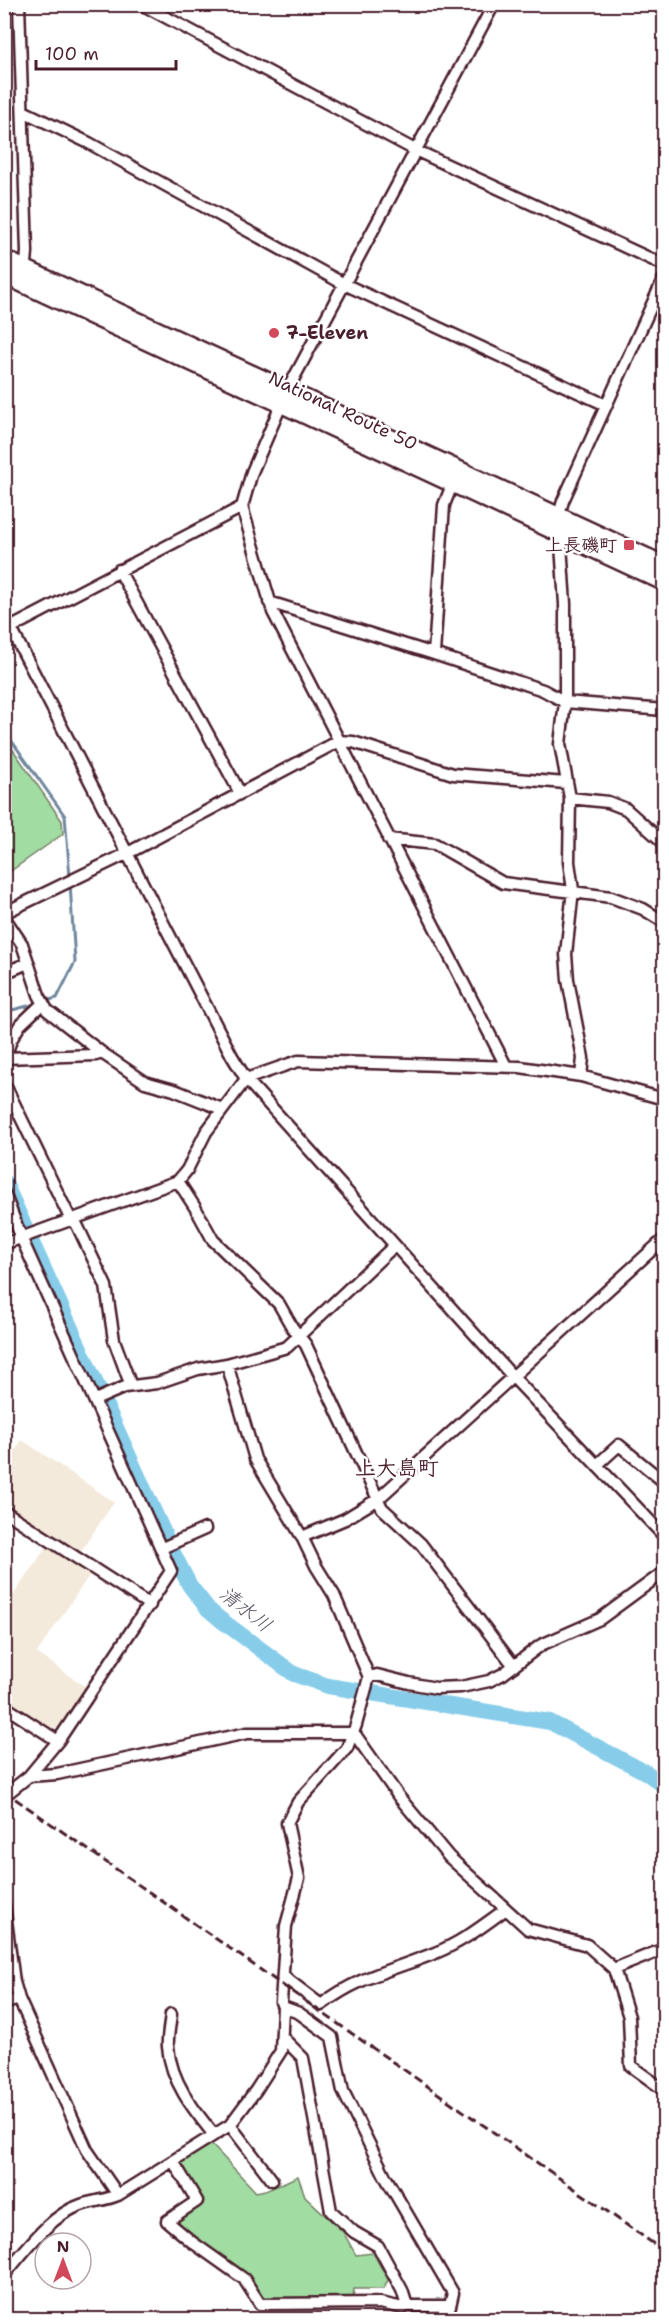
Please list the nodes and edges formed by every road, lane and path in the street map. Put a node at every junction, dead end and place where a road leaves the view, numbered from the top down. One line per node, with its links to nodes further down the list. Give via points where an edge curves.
1 (19, 4): 4 (street)
2 (141, 4): 5 (street)
3 (494, 4): 5 (street)
4 (23, 111): 9 (street); 11 (street, via 89,143)
5 (415, 150): 7 (street); 11 (street)
6 (4, 258): 9 (highway, National Route 50)
7 (664, 265)
8 (4, 275): 9 (highway, National Route 50)
9 (25, 276): 12 (highway, National Route 50)
10 (664, 278): 13 (street)
11 (344, 284): 12 (street); 13 (street)
12 (284, 396): 14 (highway, National Route 50); 15 (street, via 252,472); 16 (highway, National Route 50)
13 (606, 405): 16 (street)
14 (452, 485): 17 (highway, National Route 50); 24 (street, via 444,505)
15 (242, 507): 19 (street); 21 (street)
16 (559, 515): 17 (street); 18 (highway, National Route 50)
17 (558, 533): 20 (highway, National Route 50); 25 (street, via 565,604)
18 (664, 565)
19 (119, 570): 23 (street); 29 (street)
20 (664, 582)
21 (269, 602): 24 (street); 27 (street)
22 (4, 615): 23 (street)
23 (10, 628): 33 (street)
24 (434, 654): 25 (street, via 543,690)
25 (565, 702): 26 (street); 28 (street, via 560,744)
26 (664, 710)
27 (339, 741): 28 (street, via 453,774); 29 (street); 31 (street)
28 (566, 783): 30 (street)
29 (240, 793): 33 (street)
30 (570, 798): 32 (street, via 608,802 626,809); 34 (street, via 569,862)
31 (388, 839): 34 (street, via 435,844 503,883); 43 (street)
32 (664, 843)
33 (126, 854): 35 (street); 45 (street)
34 (573, 890): 36 (street, via 611,897); 44 (street, via 566,954 583,1058)
35 (4, 915): 37 (street)
36 (664, 922)
37 (8, 931): 38 (street, via 22,944)
38 (28, 963): 39 (street); 40 (street)
39 (4, 973)
40 (42, 1004): 41 (street); 42 (street, via 20,1025)
41 (102, 1053): 42 (street); 48 (street, via 145,1082)
42 (5, 1059)
43 (506, 1066): 44 (street); 45 (street, via 298,1061)
44 (581, 1076): 47 (street)
45 (246, 1079): 48 (street); 55 (street)
46 (4, 1083): 51 (street)
47 (664, 1099)
48 (222, 1109): 49 (street)
49 (178, 1181): 51 (street); 56 (street, via 213,1240 279,1304)
50 (4, 1193): 52 (street)
51 (72, 1220): 52 (street); 59 (street, via 106,1286 114,1340)
52 (26, 1237): 54 (street); 60 (street)
53 (664, 1239): 58 (street)
54 (4, 1244)
55 (394, 1246): 56 (street); 58 (street)
56 (300, 1336): 57 (street, via 287,1347); 63 (street)
57 (227, 1365): 59 (street); 67 (street, via 255,1459)
58 (513, 1377): 61 (street); 63 (street)
59 (131, 1386): 60 (street)
60 (99, 1398): 68 (street)
61 (597, 1465): 62 (street, via 619,1445); 66 (street)
62 (664, 1482)
63 (378, 1499): 67 (street, via 345,1519); 71 (street, via 388,1516 421,1544)
64 (4, 1511): 70 (street)
65 (205, 1528): 68 (street)
66 (664, 1536)
67 (302, 1537): 72 (street, via 339,1604)
68 (167, 1546): 70 (street, via 171,1571)
69 (664, 1572): 71 (street, via 600,1619 541,1645)
70 (150, 1605): 75 (street)
71 (514, 1666): 72 (street, via 489,1681 454,1688 424,1687 377,1674)
72 (369, 1677): 74 (street)
73 (4, 1706): 75 (street)
74 (354, 1732): 76 (street, via 247,1733 57,1774); 79 (street, via 399,1797 449,1857); 82 (street, via 347,1748 298,1802 287,1823 299,1878 286,1926)
75 (58, 1741): 76 (street)
76 (29, 1776): 77 (street)
77 (4, 1796)
78 (4, 1905): 83 (street)
79 (506, 1909): 81 (street, via 528,1929 587,1945); 82 (street, via 437,1953 375,1974 321,2005)
80 (664, 1949): 81 (street)
81 (614, 1969): 88 (street, via 629,2017 631,2066)
82 (283, 1976): 85 (street)
83 (19, 1999): 84 (street); 93 (street, via 87,2150)
84 (4, 2004)
85 (283, 2007): 87 (street); 95 (street, via 299,2013 332,2037 342,2091 453,2294 450,2306)
86 (171, 2014): 90 (street, via 168,2047 175,2075 187,2101)
87 (282, 2037): 89 (street, via 281,2051); 95 (street, via 303,2058 331,2211 354,2232 378,2246)
88 (664, 2090)
89 (230, 2125): 90 (street); 92 (street)
90 (214, 2134): 91 (street)
91 (173, 2161): 93 (street); 95 (street, via 197,2201 167,2221 244,2279 260,2304)
92 (272, 2180)
93 (118, 2195): 94 (street, via 80,2205 52,2222)
94 (4, 2275)
95 (407, 2306)

